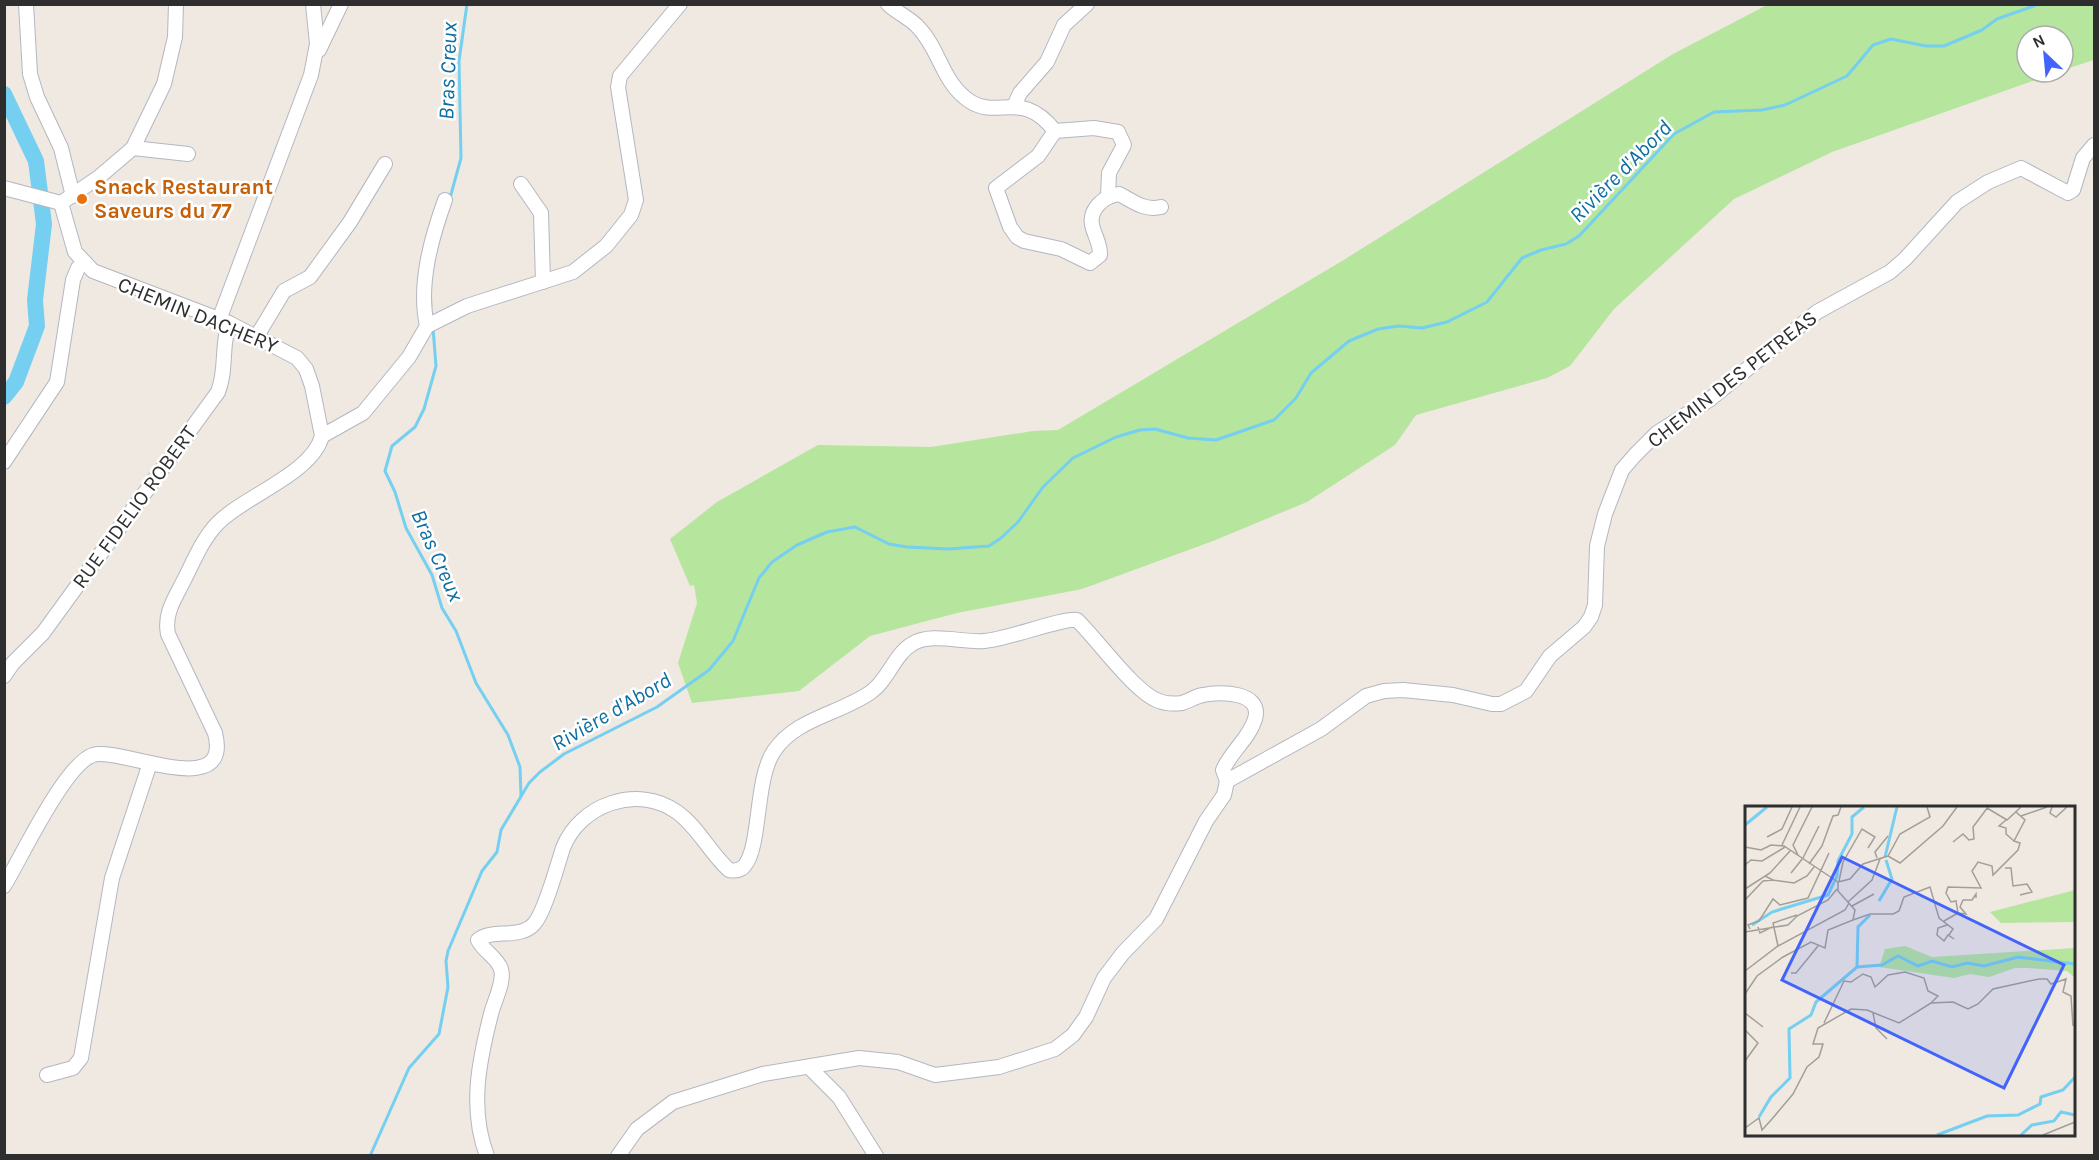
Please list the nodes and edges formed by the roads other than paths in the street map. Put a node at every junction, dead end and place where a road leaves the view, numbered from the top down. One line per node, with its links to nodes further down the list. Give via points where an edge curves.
1 (26, 4): 18 (street, CHEMIN DACHERY, via 30,74 61,148)
2 (176, 4): 12 (street, via 175,37 164,84)
3 (313, 4): 8 (street, via 317,31)
4 (342, 4): 8 (street)
5 (680, 4): 22 (street, via 620,76 618,87 635,184 636,200 631,215 606,246 578,268)
6 (888, 4): 9 (street, via 918,27 948,79 972,103)
7 (1087, 4): 9 (street, via 1064,25 1047,62)
8 (315, 60): 23 (street, RUE FIDELIO ROBERT)
9 (1014, 106): 10 (street, via 1035,113)
10 (1055, 132): 17 (street, via 1094,128 1118,132 1124,145 1110,173); 17 (street, via 1038,156 996,188 1017,237 1061,249 1090,263 1100,255 1090,216)
11 (2094, 145): 30 (street, CHEMIN DES PETREAS, via 2083,158 2073,190 2068,193 2021,168 1988,182 1957,202 1890,272 1817,312 1709,400 1647,442 1622,470 1612,491 1597,546 1591,617 1550,656 1526,691 1502,704 1492,704 1454,695 1384,690 1366,696 1321,729)
12 (133, 148): 13 (street); 18 (street)
13 (188, 154)
14 (385, 164): 25 (street, via 310,278 284,291)
15 (521, 184): 22 (street, via 541,213)
16 (4, 188): 18 (street)
17 (1108, 197): 20 (street, via 1119,195 1135,204)
18 (63, 200): 21 (street, CHEMIN DACHERY, via 75,252)
19 (445, 200): 24 (street, via 428,255 423,306)
20 (1161, 207)
21 (84, 262): 23 (street, CHEMIN DACHERY, via 93,271 116,281); 27 (street, via 73,280 57,382)
22 (543, 282): 24 (street, via 467,306)
23 (224, 321): 25 (street, CHEMIN DACHERY); 28 (street, RUE FIDELIO ROBERT, via 224,375 218,392 43,633)
24 (427, 326): 26 (street, via 409,357 363,413)
25 (257, 336): 26 (street, CHEMIN DACHERY, via 297,358 306,369)
26 (322, 436): 29 (street, via 311,454 291,472 228,514 206,537 170,607 167,621 168,634 215,733 217,749 212,760 198,768)
27 (4, 462)
28 (4, 676)
29 (150, 763): 31 (street, via 110,753 91,755 80,762 67,777); 33 (street, via 112,878 81,1058 73,1068)
30 (1227, 781): 32 (street, via 1224,795 1206,820 1156,919 1104,978 1073,1035 1055,1049 999,1067 935,1075 898,1062 859,1058); 34 (street, via 1223,770 1226,762 1256,718 1252,701 1221,694 1181,703 1156,701 1077,620 985,641 924,640 911,644 881,685 794,731 773,751 758,801 746,865 729,870 679,813 665,806 646,800 610,803 582,820 565,843 534,924 526,930 478,940 496,960 501,973 482,1051 477,1099 481,1140)
31 (4, 886)
32 (810, 1068): 35 (street, via 763,1074 673,1102 637,1129); 36 (street, via 839,1097)
33 (47, 1075)
34 (487, 1155)
35 (618, 1155)
36 (876, 1155)

